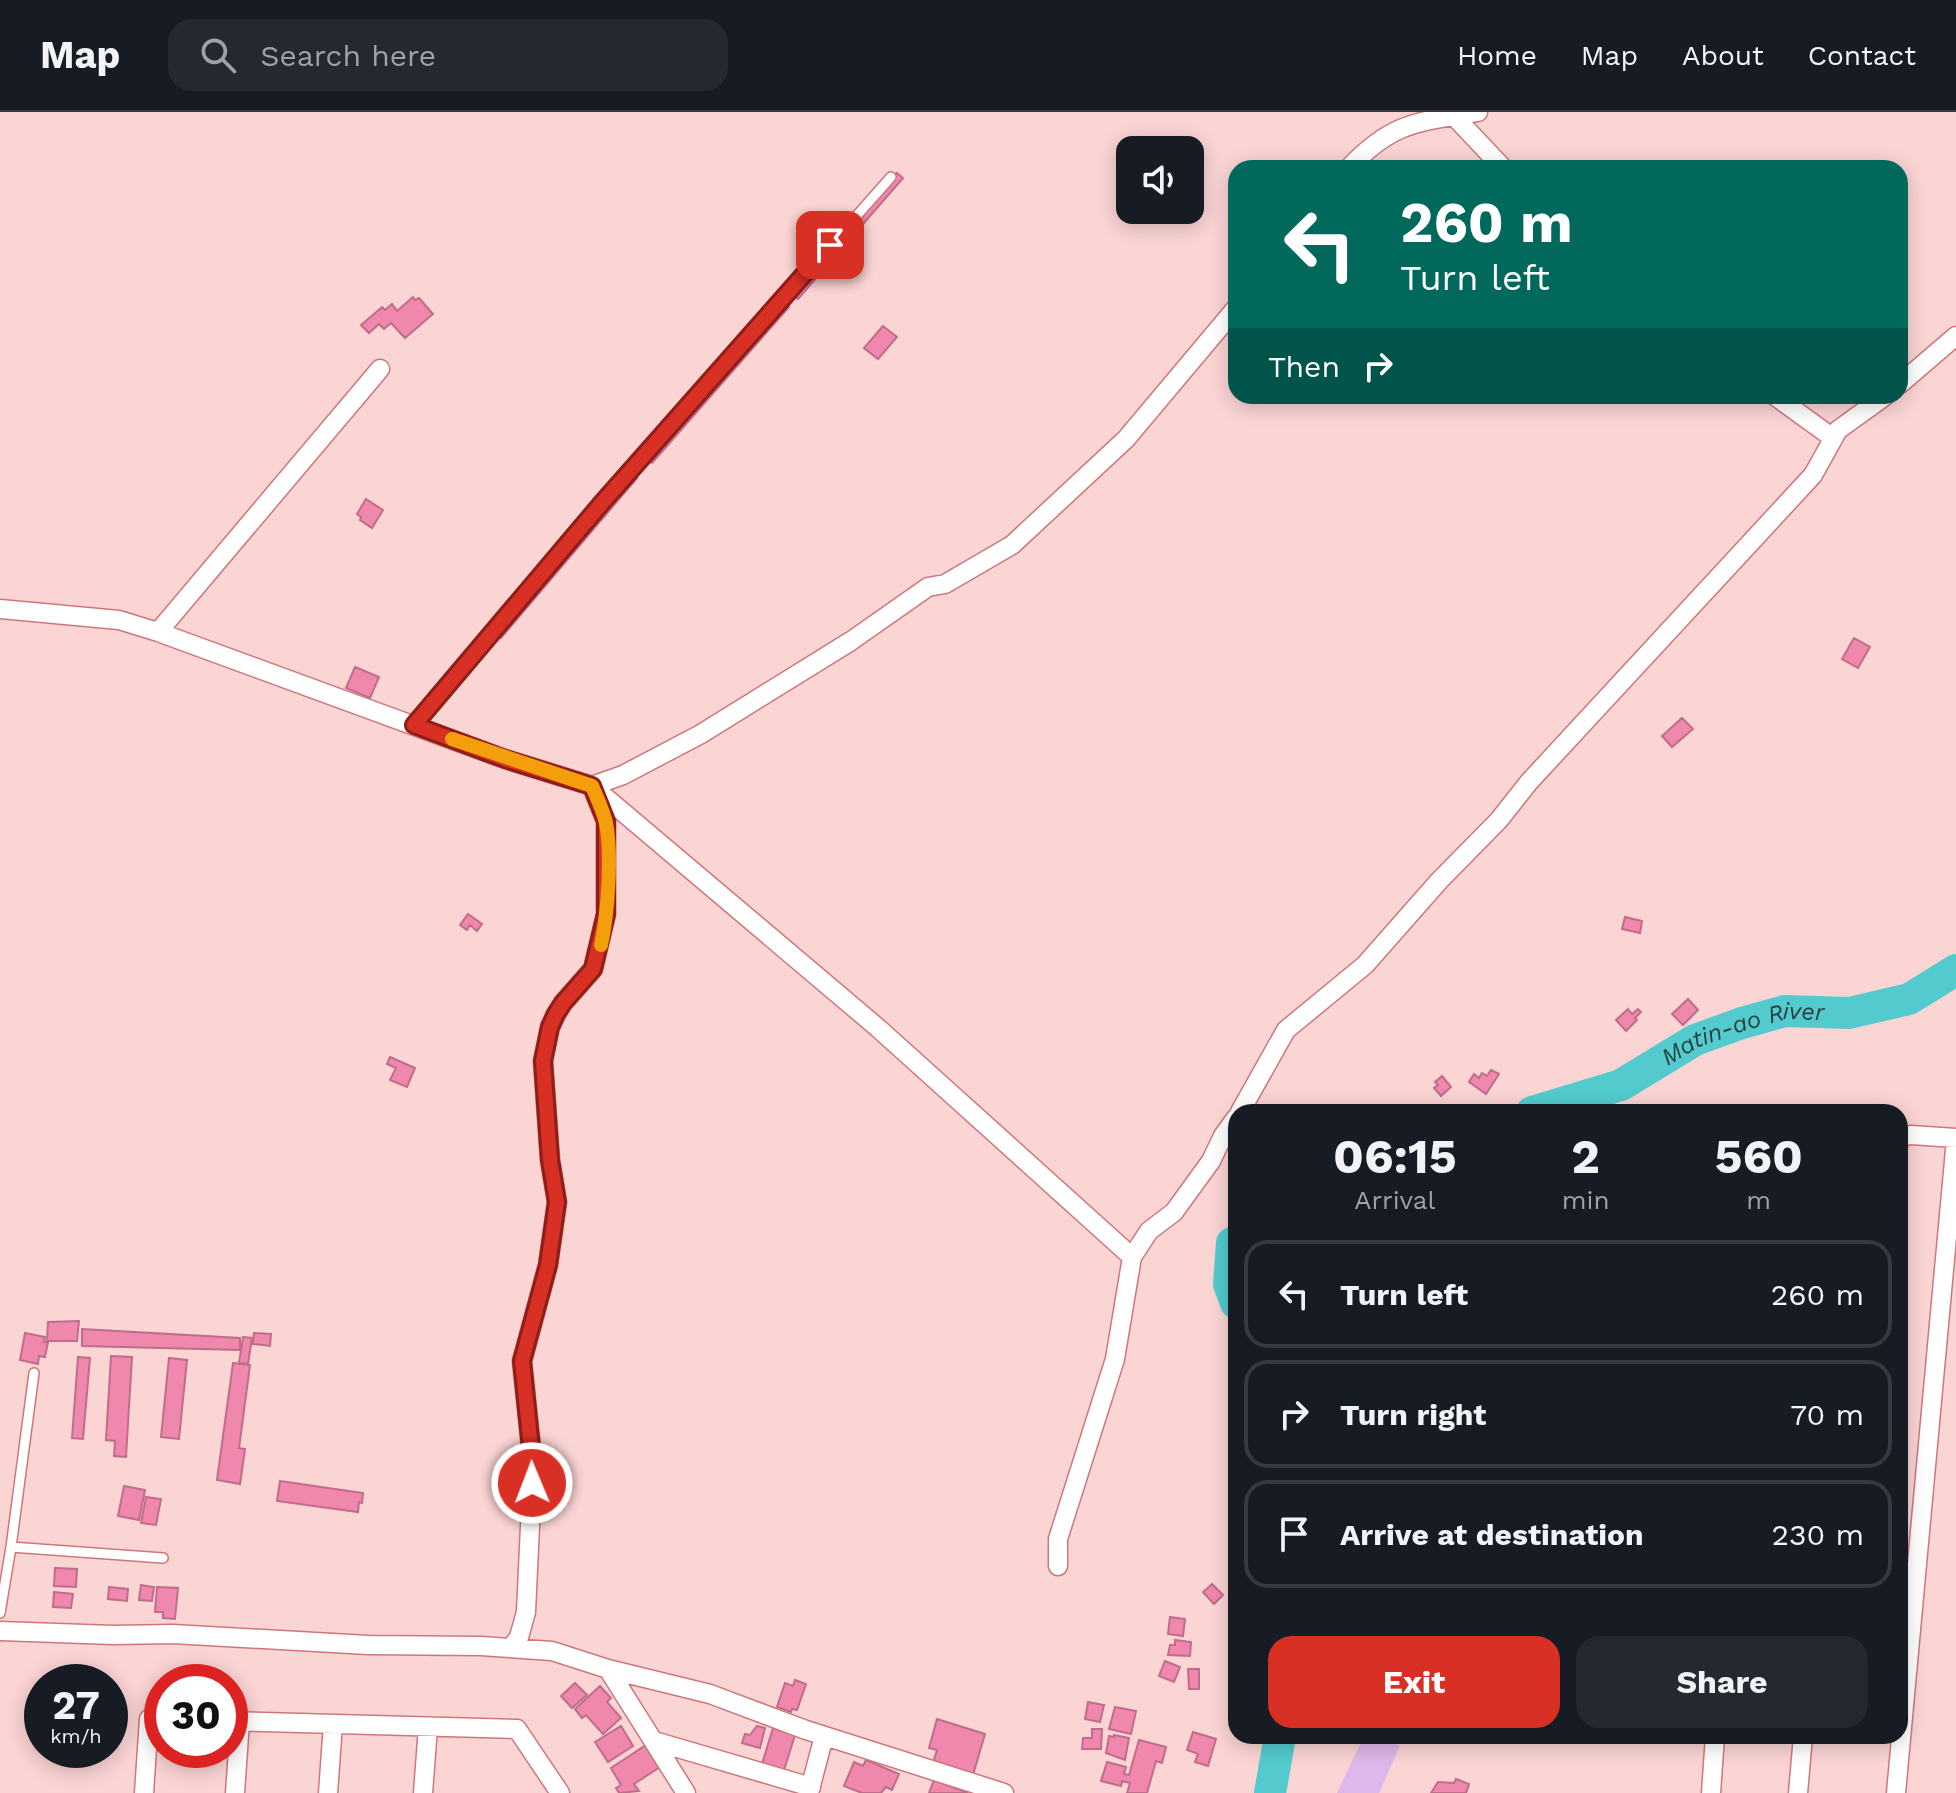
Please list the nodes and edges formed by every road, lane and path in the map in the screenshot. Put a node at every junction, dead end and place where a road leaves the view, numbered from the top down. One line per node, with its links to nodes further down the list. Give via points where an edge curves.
1 (1478, 112): 2 (street)
2 (1454, 116): 3 (street, via 1397,129); 4 (street)
3 (1357, 160)
4 (1495, 160)
5 (891, 177): 15 (lane, via 601,504)
6 (1228, 318): 16 (street, via 1126,439 1012,545 945,584 928,587 701,734)
7 (1956, 336): 9 (street)
8 (380, 369): 14 (street)
9 (1908, 377)
10 (1786, 404): 12 (street)
11 (1873, 404): 12 (street)
12 (1833, 438): 17 (street, via 1813,475 1394,935 1286,1030)
13 (0, 609): 14 (street, via 119,620)
14 (158, 632): 15 (street)
15 (414, 725): 16 (street)
16 (592, 786): 21 (street, via 878,1028); 28 (street, via 606,821 606,914 593,969 556,1014 543,1061 557,1202 548,1265 522,1361 532,1483 526,1612)
17 (1244, 1104)
18 (1228, 1129): 21 (street, via 1174,1212 1149,1231)
19 (1908, 1136): 20 (street)
20 (1956, 1138): 29 (street)
21 (1132, 1257): 25 (street, via 1115,1359 1058,1539)
22 (34, 1373): 23 (lane)
23 (11, 1547): 24 (lane); 26 (lane)
24 (163, 1558)
25 (1058, 1566)
26 (0, 1613)
27 (0, 1631): 28 (street)
28 (511, 1648): 30 (street, via 552,1651)
29 (1908, 1662)
30 (608, 1669): 34 (street, via 710,1694); 35 (street)
31 (248, 1721): 32 (street)
32 (333, 1724): 33 (street); 44 (street)
33 (428, 1727): 45 (street); 46 (street, via 517,1729)
34 (824, 1736): 41 (street); 48 (street)
35 (654, 1741): 41 (street); 47 (street)
36 (1714, 1744): 49 (street)
37 (1802, 1744): 50 (street)
38 (1900, 1744): 51 (street)
39 (146, 1768): 42 (street)
40 (235, 1768): 43 (street)
41 (810, 1790)
42 (144, 1793)
43 (235, 1793)
44 (328, 1793)
45 (423, 1793)
46 (560, 1793)
47 (686, 1793)
48 (1004, 1793)
49 (1711, 1793)
50 (1798, 1793)
51 (1896, 1793)

